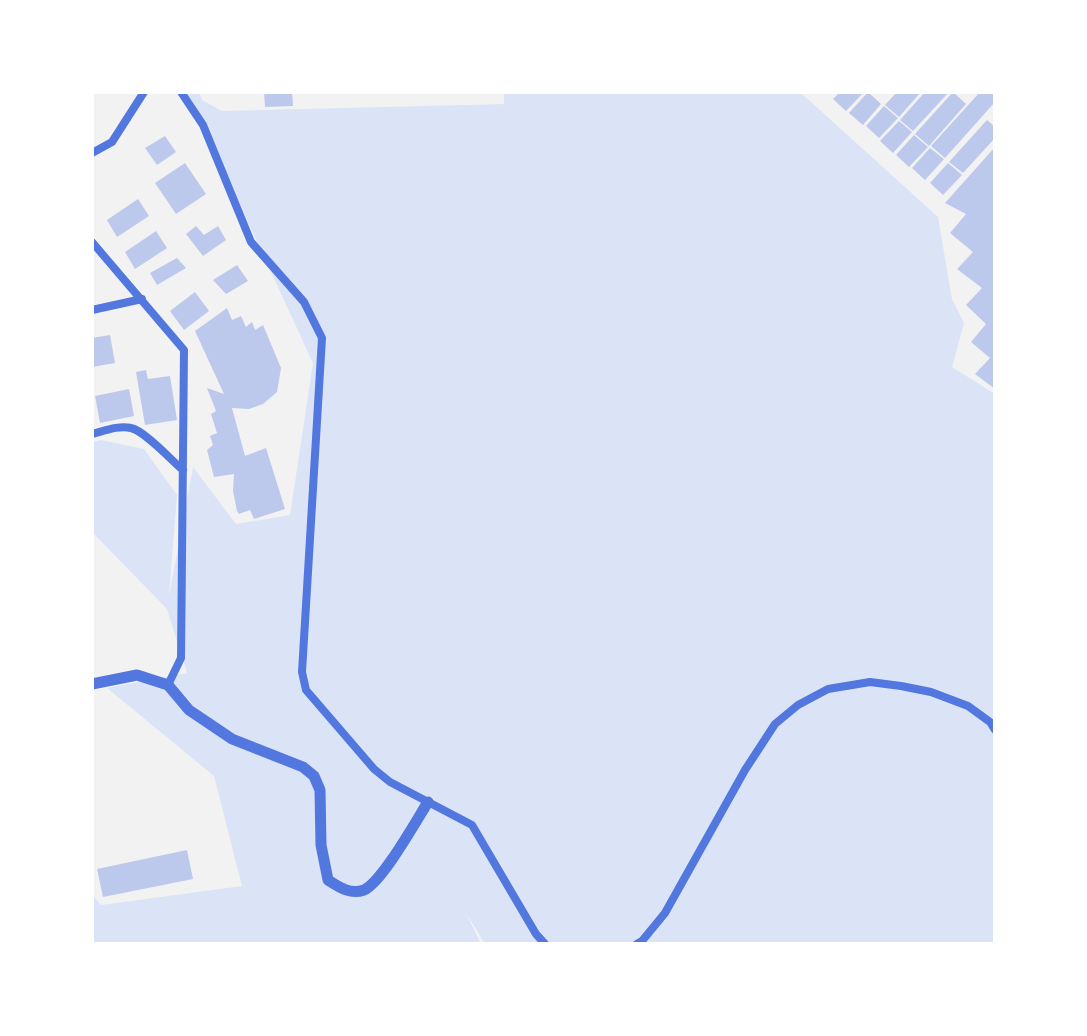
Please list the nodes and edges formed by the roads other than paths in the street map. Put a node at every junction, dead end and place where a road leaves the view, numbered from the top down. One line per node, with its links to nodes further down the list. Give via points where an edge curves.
1 (144, 92): 3 (street, via 112,142)
2 (181, 92): 12 (street, via 203,125 251,242 304,302 322,338 302,672 306,690 374,769)
3 (92, 153)
4 (92, 242): 5 (street)
5 (142, 299): 6 (street); 8 (street, via 184,350)
6 (92, 310)
7 (92, 434): 8 (street, via 131,428)
8 (183, 470): 10 (street, via 181,658)
9 (92, 684): 10 (street, via 137,675)
10 (168, 685): 12 (street, via 189,710 232,739 314,776 320,790 328,880 345,891 363,890 379,877)
11 (995, 730): 14 (street, via 968,706 931,692 870,682 828,689 798,705 775,724 665,913)
12 (428, 802): 13 (street, via 472,825)
13 (545, 944)
14 (637, 944)

